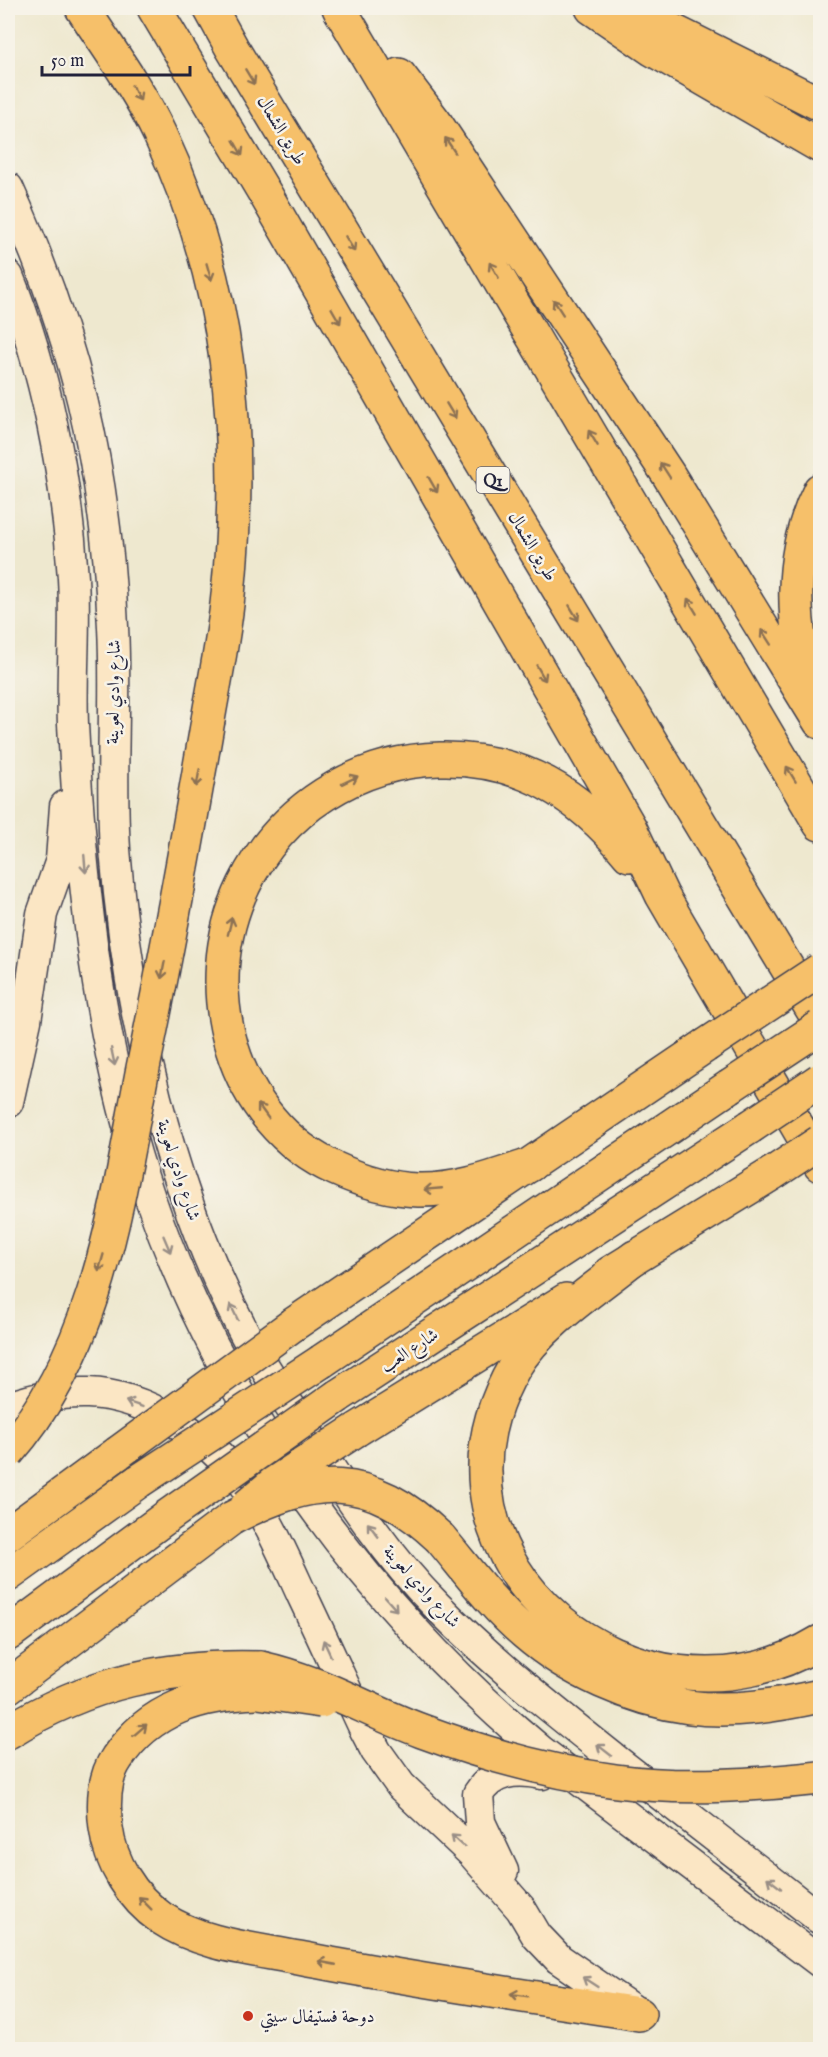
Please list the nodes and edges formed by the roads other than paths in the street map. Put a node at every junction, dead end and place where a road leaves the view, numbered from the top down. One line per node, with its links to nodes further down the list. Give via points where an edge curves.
1 (82, 8): 27 (main road, one-way to 27, bridge, via 159,134 186,198 220,312 234,434 234,514 228,597 177,898 106,1246 75,1345 56,1386)
2 (154, 8): 16 (main road, one-way to 16, via 624,818)
3 (210, 8): 18 (main road, طريق الشمال / Q1, one-way to 18)
4 (340, 8): 14 (main road, one-way to 4, via 668,474 435,122 382,53); 15 (main road, one-way to 4)
5 (592, 8): 8 (main road, via 652,49)
6 (627, 8): 7 (main road)
7 (820, 104)
8 (820, 146)
9 (8, 188): 40 (main road, شارع وادي لعوينة, one-way to 9, via 518,1682 433,1602 352,1503 247,1338 221,1285 200,1236 162,1118 124,945 112,789 113,613 106,522 93,444 80,383 55,301)
10 (8, 276): 13 (main road, شارع وادي لعوينة, via 35,350 64,506 73,576)
11 (820, 490): 12 (main road, via 800,541 796,573 806,675)
12 (820, 716)
13 (73, 722): 21 (main road, via 61,860 42,914 26,1021); 38 (main road, شارع وادي لعوينة, one-way to 38, via 90,922 101,999 148,1194 185,1285 261,1428 361,1569 497,1714)
14 (820, 722)
15 (820, 824)
16 (662, 895): 23 (main road, one-way to 16, via 451,1187 394,1188 355,1178 318,1161 266,1117 247,1089 233,1056 223,994 226,942 243,887 279,833 327,792 350,778 386,765 452,758 515,770 574,799 616,839); 24 (main road)
17 (820, 970): 23 (main road, bridge)
18 (820, 1022)
19 (820, 1027): 30 (main road, bridge, via 139,1481)
20 (820, 1080): 31 (main road, شارع العب, bridge, via 338,1396)
21 (8, 1102)
22 (820, 1142): 25 (main road, bridge)
23 (530, 1165): 29 (main road, bridge, via 294,1324)
24 (820, 1165)
25 (635, 1257): 28 (main road, bridge, via 356,1430 273,1484); 32 (main road, via 532,1343 503,1392 493,1418 485,1461 492,1516 504,1551 542,1608 571,1631 634,1663 662,1670 721,1674 791,1657)
26 (8, 1407): 39 (main road, one-way to 26, via 472,1853 401,1786 376,1752 267,1522 215,1452 165,1416 100,1394 67,1393)
27 (8, 1452)
28 (232, 1518): 34 (main road); 35 (main road, bridge, via 300,1489 328,1485 358,1489 417,1516 524,1632 546,1650 596,1678 646,1698 690,1707 741,1708)
29 (8, 1534)
30 (8, 1575)
31 (8, 1634)
32 (820, 1642)
33 (259, 1680): 36 (main road, via 191,1669 159,1673 101,1686 42,1711); 37 (main road, bridge, via 296,1676 422,1731 530,1766 617,1781 701,1786); 42 (main road, one-way to 33, via 226,1944 161,1918 124,1879 112,1853 105,1826 104,1792 114,1762 129,1740 168,1710)
34 (8, 1687)
35 (820, 1696)
36 (8, 1732)
37 (820, 1778)
38 (588, 1788): 39 (main road, via 550,1776 513,1772 491,1778 478,1794 480,1822); 41 (main road, شارع وادي لعوينة)
39 (521, 1909): 42 (main road, one-way to 39, via 559,1959 537,1936)
40 (820, 1919)
41 (820, 1962)
42 (639, 2014)

